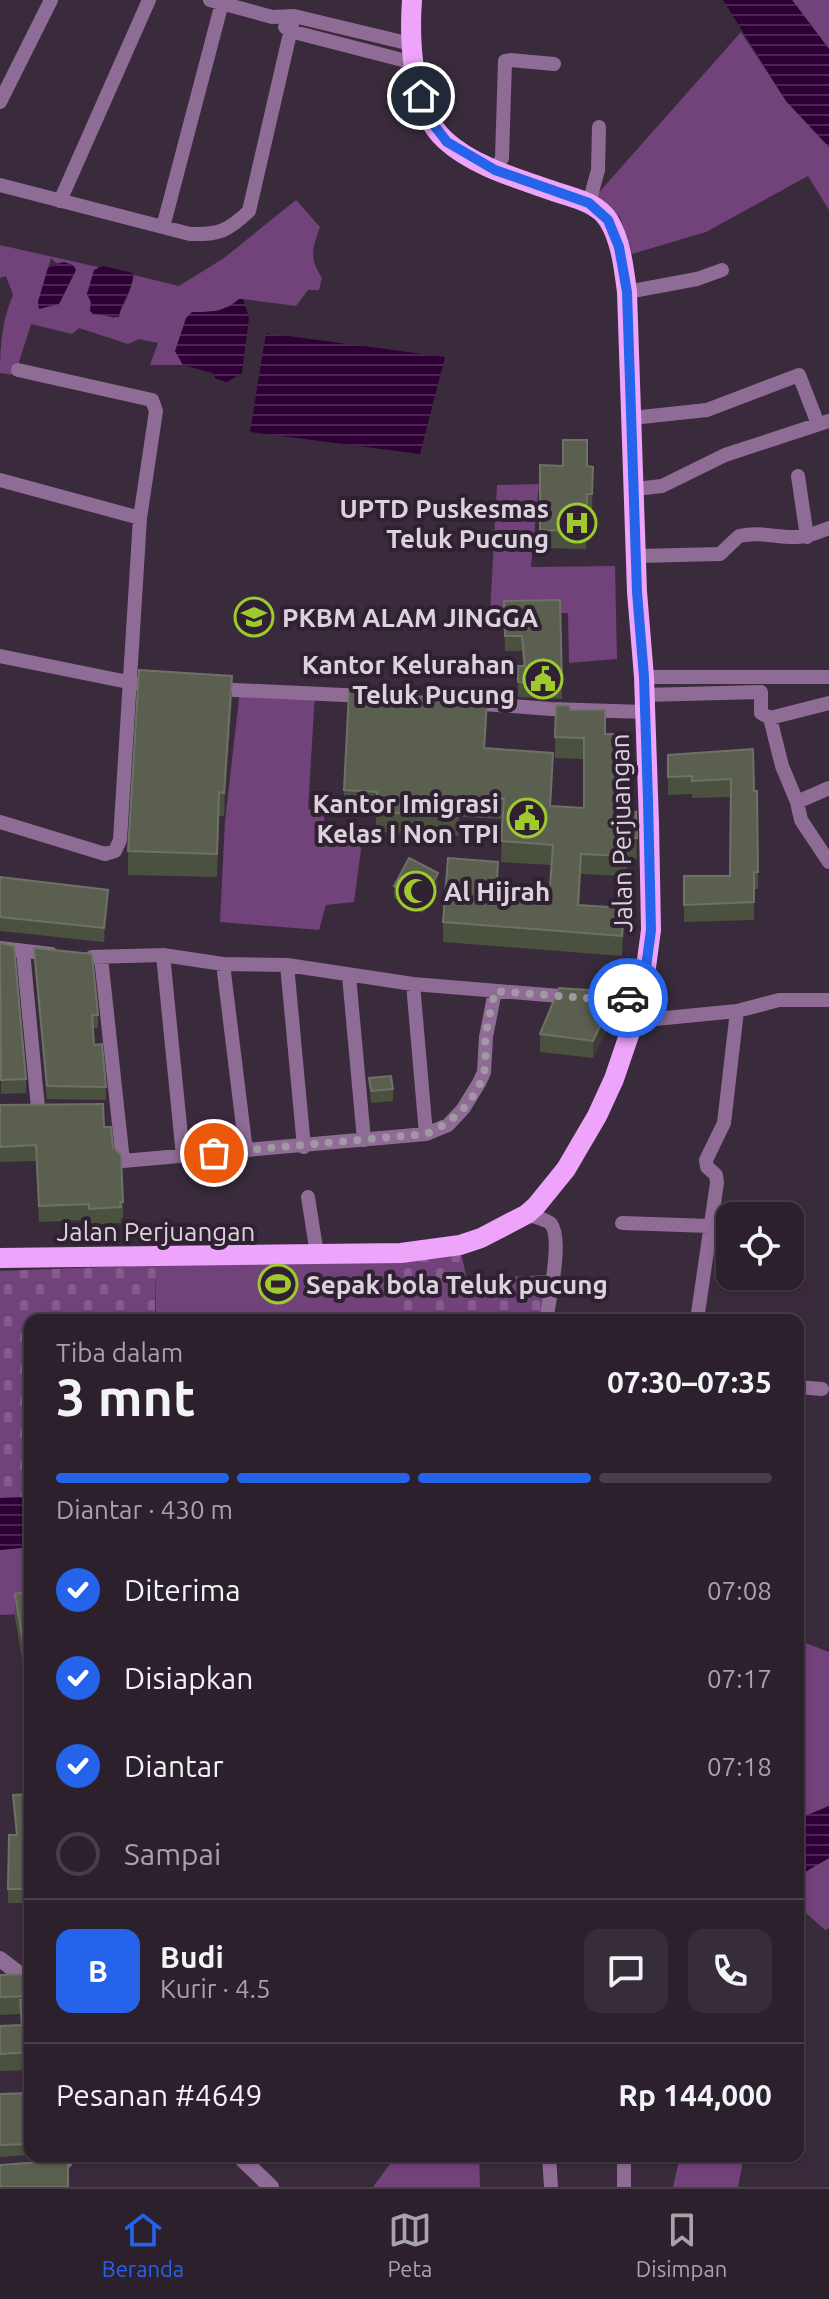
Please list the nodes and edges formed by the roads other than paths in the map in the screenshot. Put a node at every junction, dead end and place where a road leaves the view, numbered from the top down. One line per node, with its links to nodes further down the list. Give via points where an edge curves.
1 (51, 0): 10 (street)
2 (149, 0): 14 (street)
3 (412, 0): 8 (main road)
4 (216, 2): 6 (street); 16 (street)
5 (294, 16): 6 (street); 7 (street); 8 (street)
6 (272, 17): 7 (street)
7 (290, 31): 8 (street); 16 (street, via 249,211 218,234)
8 (412, 54): 12 (main road, via 425,108 440,135)
9 (554, 64): 12 (street, via 505,61 502,158)
10 (0, 102)
11 (599, 127): 15 (street, via 598,170)
12 (495, 170): 15 (main road)
13 (0, 185): 14 (street)
14 (60, 201): 16 (street)
15 (589, 203): 18 (main road, Jalan Perjuangan, via 608,220)
16 (163, 227)
17 (722, 270): 18 (street)
18 (627, 292): 20 (main road, Jalan Perjuangan)
19 (18, 370): 25 (street, via 152,400 156,411)
20 (632, 418): 21 (street, via 707,410 799,375); 24 (main road, Jalan Perjuangan)
21 (823, 422): 24 (street, via 715,459 662,486)
22 (798, 476): 27 (street)
23 (0, 480): 25 (street)
24 (635, 489): 28 (main road, Jalan Perjuangan)
25 (140, 518): 31 (street)
26 (829, 528): 27 (street)
27 (807, 537): 28 (street, via 749,533 733,539 720,554)
28 (638, 556): 34 (main road, Jalan Perjuangan)
29 (0, 656): 31 (street)
30 (829, 677): 34 (street)
31 (130, 683): 32 (street); 41 (street, via 120,840 115,851 105,854)
32 (146, 684)
33 (193, 687): 35 (street)
34 (644, 695): 36 (street, via 551,709); 38 (street, via 761,692 761,713); 52 (main road, Jalan Perjuangan, via 651,930)
35 (374, 696)
36 (461, 702)
37 (829, 703): 38 (street)
38 (770, 718): 40 (street)
39 (829, 788): 40 (street)
40 (797, 802): 42 (street, via 801,820)
41 (0, 822)
42 (829, 862)
43 (0, 948): 44 (street)
44 (23, 951): 46 (street); 56 (street)
45 (163, 955): 46 (street); 47 (street); 61 (street)
46 (101, 958): 61 (street, via 111,1110 123,1161)
47 (223, 964): 48 (street); 60 (street)
48 (287, 965): 49 (street); 59 (street)
49 (349, 976): 50 (street); 58 (street)
50 (413, 984): 51 (street); 57 (street)
51 (495, 991): 52 (street, via 612,1000); 57 (street, via 479,1083 448,1125)
52 (642, 997): 55 (main road, Jalan Perjuangan)
53 (829, 1000): 54 (street, via 779,1000)
54 (737, 1011): 55 (street); 65 (street, via 724,1123 706,1160 717,1178)
55 (635, 1021): 63 (main road, Jalan Perjuangan, via 597,1116 566,1169)
56 (38, 1108)
57 (426, 1134): 58 (street)
58 (364, 1140): 59 (street)
59 (304, 1147): 60 (street)
60 (246, 1151): 61 (street)
61 (183, 1156)
62 (308, 1197): 66 (street)
63 (527, 1214): 66 (main road, Jalan Perjuangan, via 460,1245 401,1253); 68 (street, via 553,1227)
64 (622, 1223): 65 (street)
65 (710, 1226): 69 (street)
66 (317, 1254): 67 (main road, Jalan Perjuangan)
67 (0, 1258)
68 (547, 1314)
69 (698, 1314)
70 (804, 1388): 71 (street)
71 (822, 1389)
72 (0, 1959): 73 (street)
73 (24, 1977)
74 (65, 2162): 78 (street)
75 (245, 2162): 79 (street)
76 (549, 2162): 80 (street)
77 (624, 2162): 81 (street)
78 (32, 2165)
79 (271, 2187)
80 (551, 2187)
81 (624, 2187)

